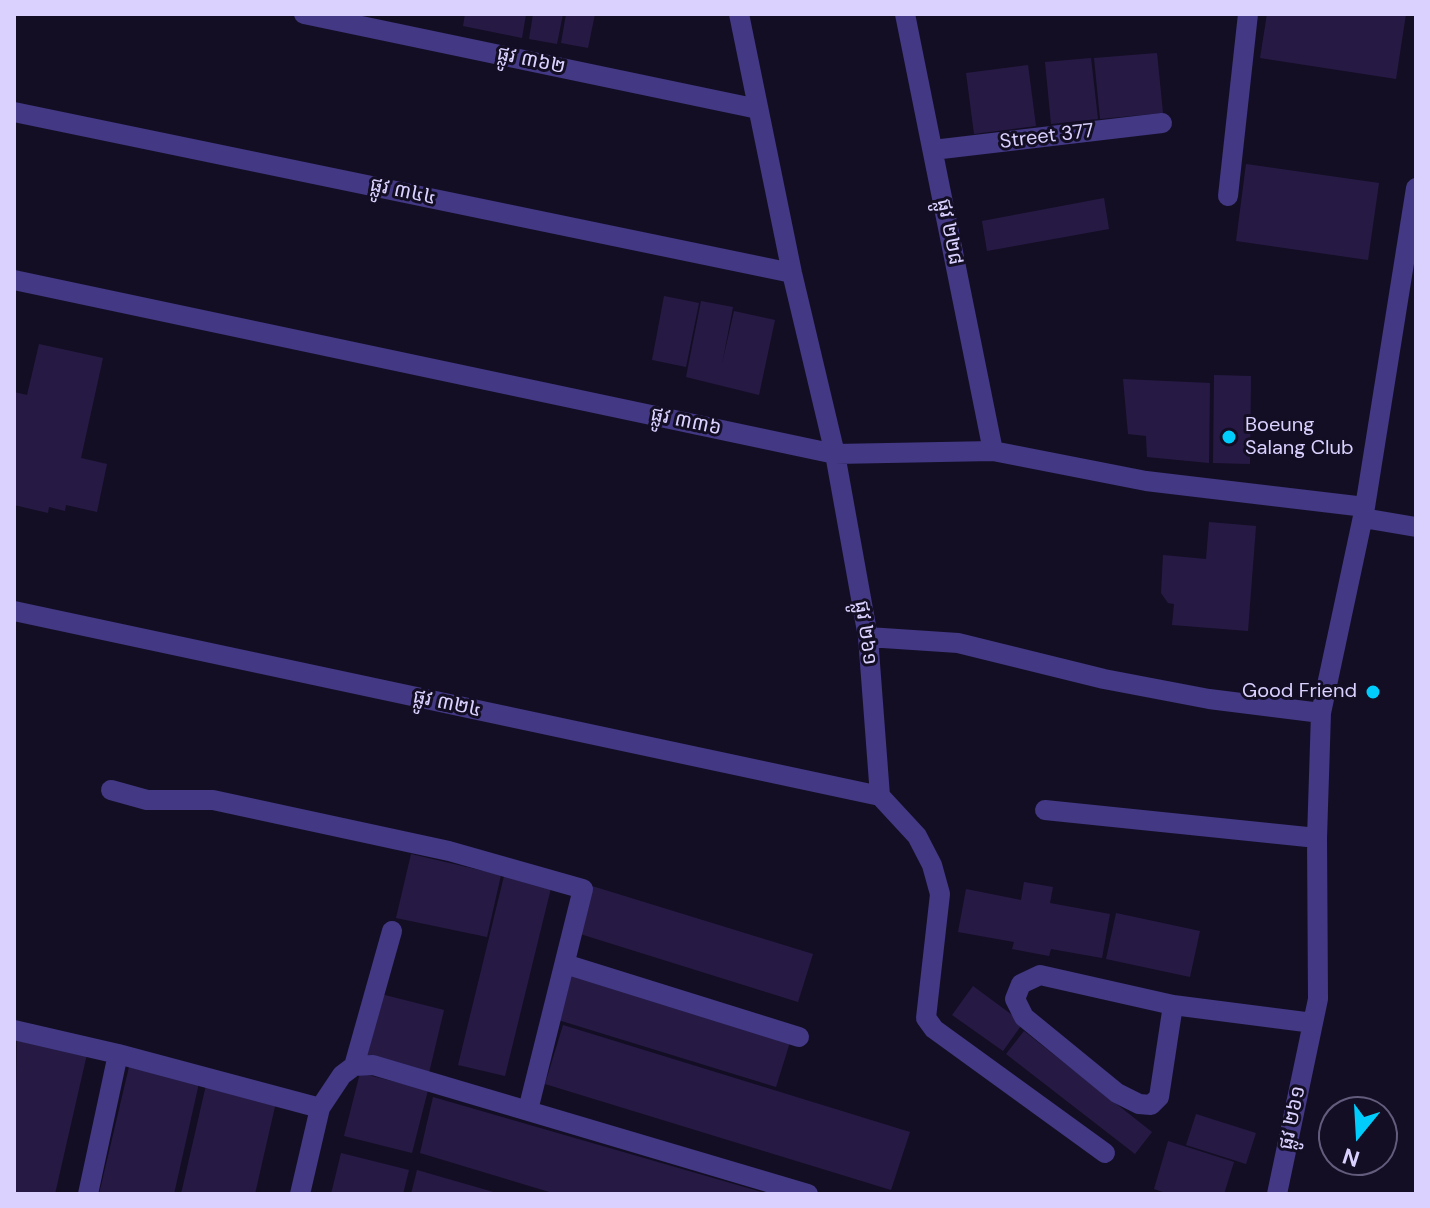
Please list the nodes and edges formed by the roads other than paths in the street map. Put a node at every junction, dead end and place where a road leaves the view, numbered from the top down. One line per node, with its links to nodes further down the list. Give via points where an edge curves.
1 (304, 14): 5 (street, ផ្លូវ ៣៦២)
2 (739, 14): 5 (street, ផ្លូវ ២៦១)
3 (905, 14): 8 (street, ផ្លូវ ២២៨)
4 (1248, 14): 10 (street)
5 (758, 109): 11 (street, ផ្លូវ ២៦១)
6 (14, 112): 11 (street, ផ្លូវ ៣៤៤)
7 (1162, 123): 8 (street, Street 377)
8 (933, 150): 13 (street, ផ្លូវ ២២៨)
9 (1416, 188): 15 (street, ផ្លូវ ២៦១)
10 (1228, 196)
11 (792, 273): 14 (street, ផ្លូវ ២៦១)
12 (14, 280): 14 (street, ផ្លូវ ៣៣៦)
13 (993, 451): 14 (street, ផ្លូវ ៣៣៦); 15 (street, ផ្លូវ ៣៣៦, via 1146,481)
14 (835, 454): 18 (street, ផ្លូវ ២៦១)
15 (1364, 513): 16 (street, ផ្លូវ ៣៣៦); 19 (street, ផ្លូវ ២៦១)
16 (1416, 527)
17 (14, 611): 21 (street, ផ្លូវ ៣២៤)
18 (868, 637): 19 (street, via 958,643 1164,690); 21 (street, ផ្លូវ ២៦១)
19 (1321, 713): 23 (street, ផ្លូវ ២៦១)
20 (111, 790): 25 (street, via 147,800 213,800 449,851 583,889)
21 (880, 796): 34 (street, via 917,836 940,894 926,1018)
22 (1045, 810): 23 (street)
23 (1317, 838): 27 (street, ផ្លូវ ២៦១, via 1318,999)
24 (392, 931): 31 (street)
25 (565, 964): 29 (street); 33 (street)
26 (1173, 1005): 26 (street, via 1040,975 1021,984 1015,999 1024,1017 1117,1093 1151,1105 1159,1097); 27 (street)
27 (1313, 1023): 38 (street, ផ្លូវ ២៦១)
28 (14, 1030): 30 (street)
29 (799, 1037)
30 (118, 1054): 32 (street); 35 (street)
31 (354, 1066): 32 (street); 33 (street, via 373,1065)
32 (320, 1108): 36 (street)
33 (528, 1110): 37 (street)
34 (1105, 1153)
35 (88, 1194)
36 (300, 1194)
37 (808, 1194)
38 (1277, 1194)

